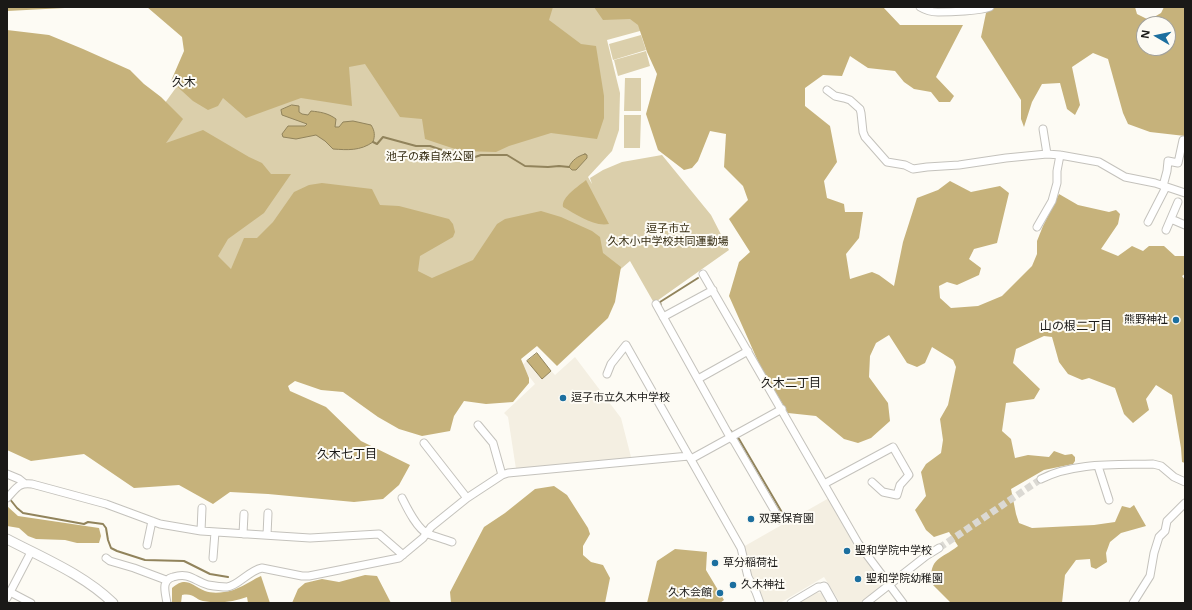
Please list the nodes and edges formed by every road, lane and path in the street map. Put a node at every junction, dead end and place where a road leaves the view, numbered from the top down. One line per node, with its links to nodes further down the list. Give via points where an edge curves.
1 (920, 7): 2 (street, via 938,12)
2 (990, 7)
3 (827, 90): 6 (street, via 835,96 850,100 860,109 865,138 887,162 905,164 913,169 959,166)
4 (1043, 129): 6 (street)
5 (1183, 140): 8 (street, via 1178,163 1168,161)
6 (1047, 154): 7 (street)
7 (1060, 155): 8 (street, via 1098,162 1125,177); 14 (street, via 1052,201)
8 (1165, 187): 9 (street); 12 (street)
9 (1185, 193)
10 (1178, 202): 11 (street)
11 (1171, 219): 13 (street); 15 (street)
12 (1148, 222)
13 (1185, 225)
14 (1037, 227)
15 (1166, 230)
16 (703, 274): 17 (street)
17 (713, 290): 19 (street); 20 (street)
18 (656, 304): 19 (street)
19 (665, 316): 22 (street)
20 (748, 351): 22 (street); 23 (street)
21 (606, 374): 27 (street, via 626,345)
22 (700, 378): 25 (street)
23 (782, 409): 25 (street); 35 (street)
24 (478, 426): 30 (street, via 493,443)
25 (733, 436): 27 (street); 44 (street)
26 (424, 444): 38 (street)
27 (690, 457): 30 (street); 66 (street, via 741,548 748,577)
28 (1098, 466): 31 (street, via 1065,470); 33 (street, via 1157,464); 39 (street)
29 (7, 474): 34 (street)
30 (502, 475): 38 (street)
31 (1041, 479)
32 (872, 482): 35 (street, via 883,492 897,495 900,485 909,475 893,447)
33 (1185, 482)
34 (24, 483): 36 (street); 45 (street, via 106,504)
35 (824, 484): 60 (street, via 858,543)
36 (8, 497)
37 (402, 498): 48 (street, via 409,512)
38 (467, 498): 48 (street)
39 (1109, 500)
40 (1185, 503): 71 (street, via 1167,521 1154,553 1150,576)
41 (202, 508): 46 (street)
42 (268, 513): 50 (street)
43 (244, 514): 49 (street)
44 (782, 520)
45 (152, 521): 46 (street); 53 (street)
46 (201, 531): 47 (street)
47 (215, 532): 49 (street); 58 (street)
48 (426, 533): 52 (street); 56 (street)
49 (243, 534): 50 (street)
50 (267, 535): 56 (street, via 310,538 379,534)
51 (7, 539): 55 (street)
52 (452, 542)
53 (147, 545)
54 (939, 548): 60 (street)
55 (31, 552): 62 (street); 64 (street, via 93,586)
56 (403, 556): 59 (street, via 309,576 262,568 227,587 207,584 185,575)
57 (106, 558): 59 (street)
58 (213, 558)
59 (166, 580): 65 (street)
60 (889, 584): 69 (street); 70 (street)
61 (824, 587): 67 (street, via 818,587); 68 (street)
62 (8, 595): 63 (street)
63 (31, 603)
64 (113, 603)
65 (167, 603)
66 (760, 603)
67 (791, 603)
68 (833, 603)
69 (866, 603)
70 (903, 603)
71 (1133, 603)

